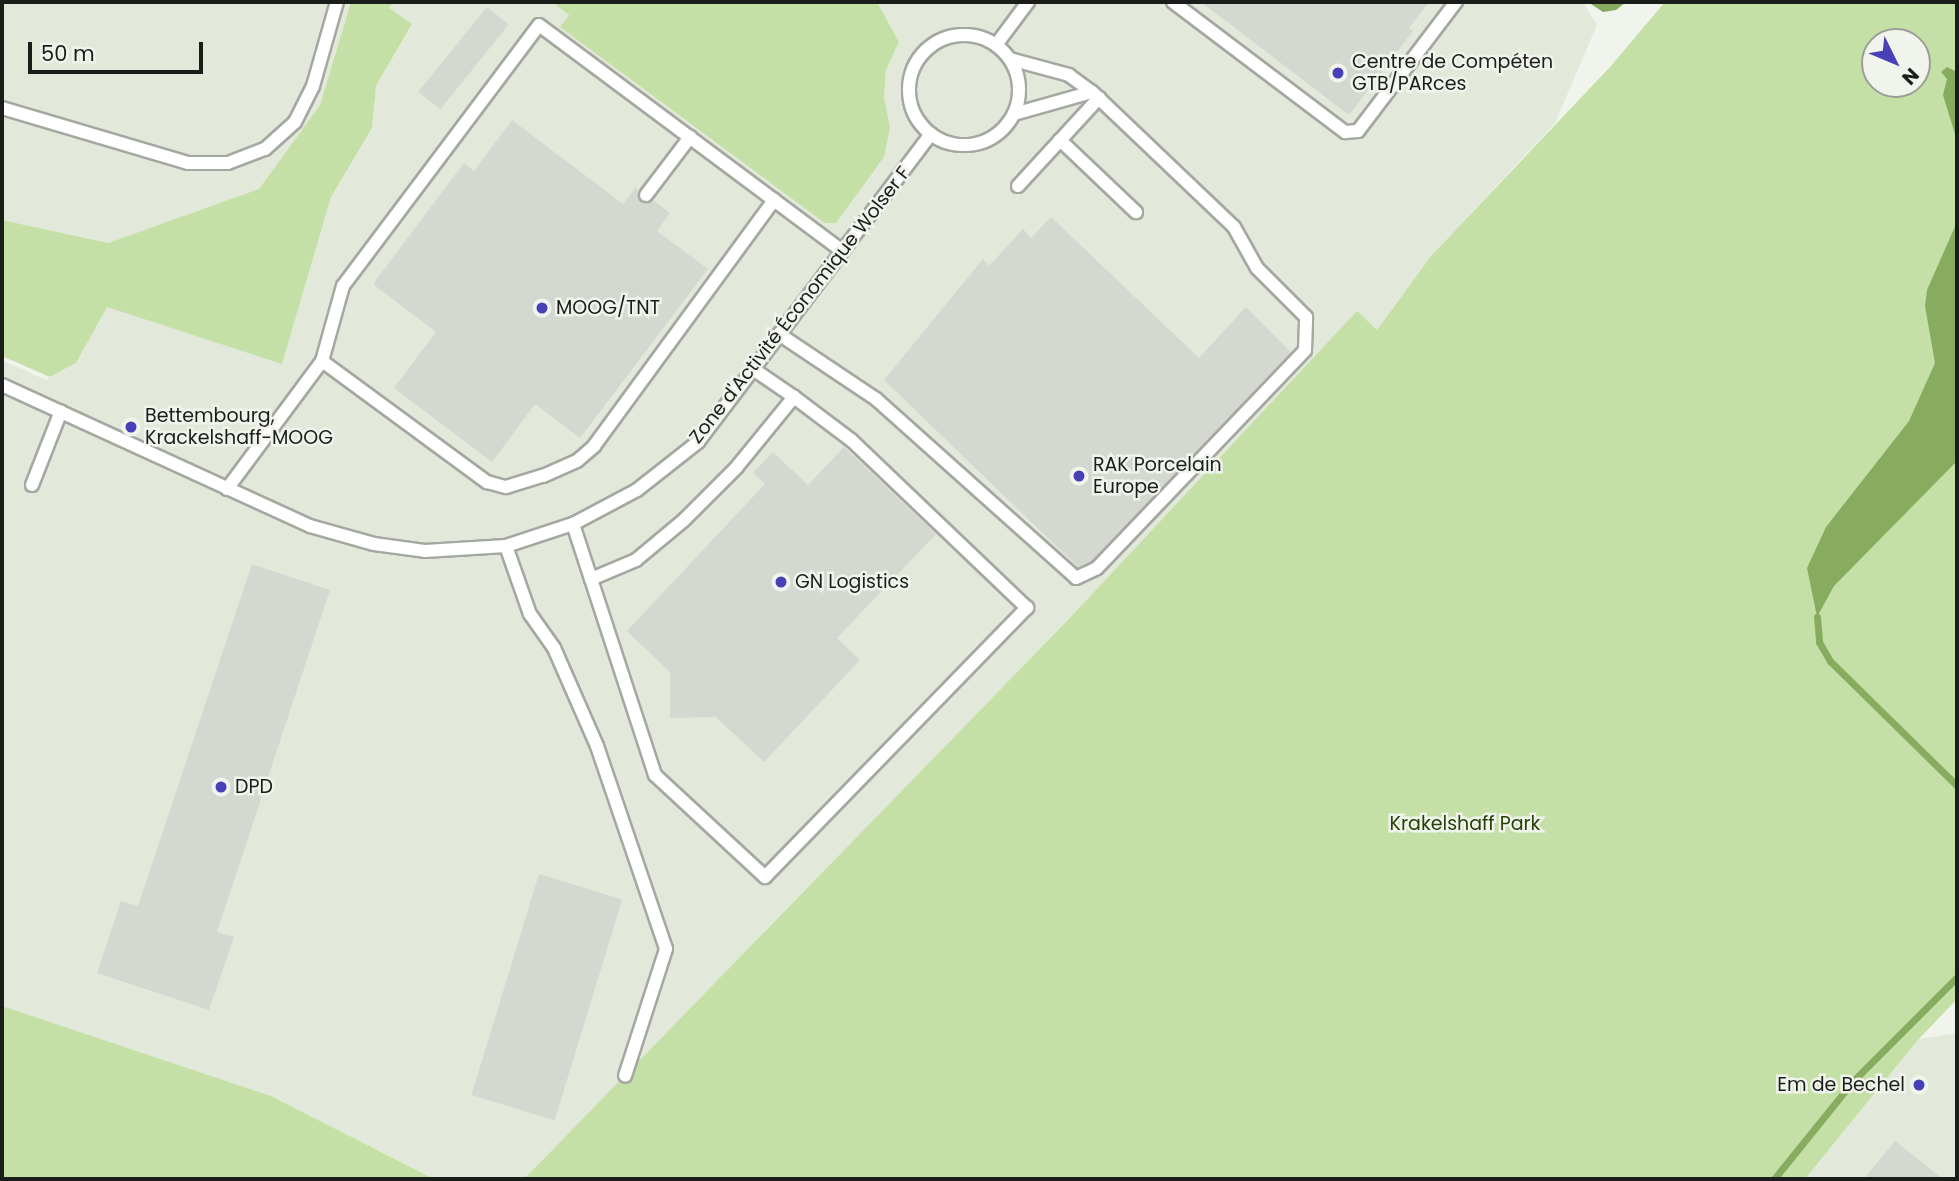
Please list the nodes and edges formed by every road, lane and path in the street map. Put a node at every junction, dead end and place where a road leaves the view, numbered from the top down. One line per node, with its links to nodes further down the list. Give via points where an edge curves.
1 (337, 2): 8 (lane, via 313,86 295,122 265,149 228,163 188,163)
2 (1028, 2): 5 (lane)
3 (1173, 2): 4 (lane, via 1345,132 1358,131)
4 (1456, 2)
5 (996, 44): 6 (lane); 10 (lane, via 972,36 947,37 920,57 912,72 911,106)
6 (1010, 59): 7 (lane, via 1069,75); 9 (lane, via 1019,86)
7 (1096, 95): 9 (lane); 12 (lane); 18 (lane, via 1234,227 1257,268 1306,317 1305,350 1097,568 1076,578 876,399)
8 (2, 108)
9 (1014, 114): 10 (lane, via 986,141 948,143)
10 (931, 134): 17 (lane, Zone d'Activité Économique Wolser F)
11 (690, 137): 14 (lane); 15 (lane); 19 (lane, via 539,25 343,286)
12 (1060, 140): 13 (lane); 16 (lane)
13 (1018, 186)
14 (646, 195)
15 (775, 200): 17 (lane); 19 (lane, via 594,446 577,461 543,477 506,487 487,482)
16 (1136, 212)
17 (842, 251): 18 (lane, Zone d'Activité Économique Wolser F)
18 (779, 334): 20 (lane, Zone d'Activité Économique Wolser F)
19 (322, 361): 25 (lane)
20 (753, 369): 22 (lane); 26 (lane, Zone d'Activité Économique Wolser F, via 698,442 637,490)
21 (2, 385): 23 (lane, Zone d'Activité Économique Wolser F)
22 (794, 397): 28 (lane, via 736,468 684,520 636,560); 28 (lane, via 850,440 1027,608 765,877 655,775)
23 (61, 411): 24 (lane); 25 (lane, Zone d'Activité Économique Wolser F)
24 (32, 485)
25 (227, 489): 27 (lane, Zone d'Activité Économique Wolser F, via 310,526 374,544 425,551)
26 (573, 524): 27 (lane, Zone d'Activité Économique Wolser F); 28 (lane)
27 (506, 546): 29 (lane, via 530,614 554,648 597,746 666,949)
28 (591, 579)
29 (625, 1076)

